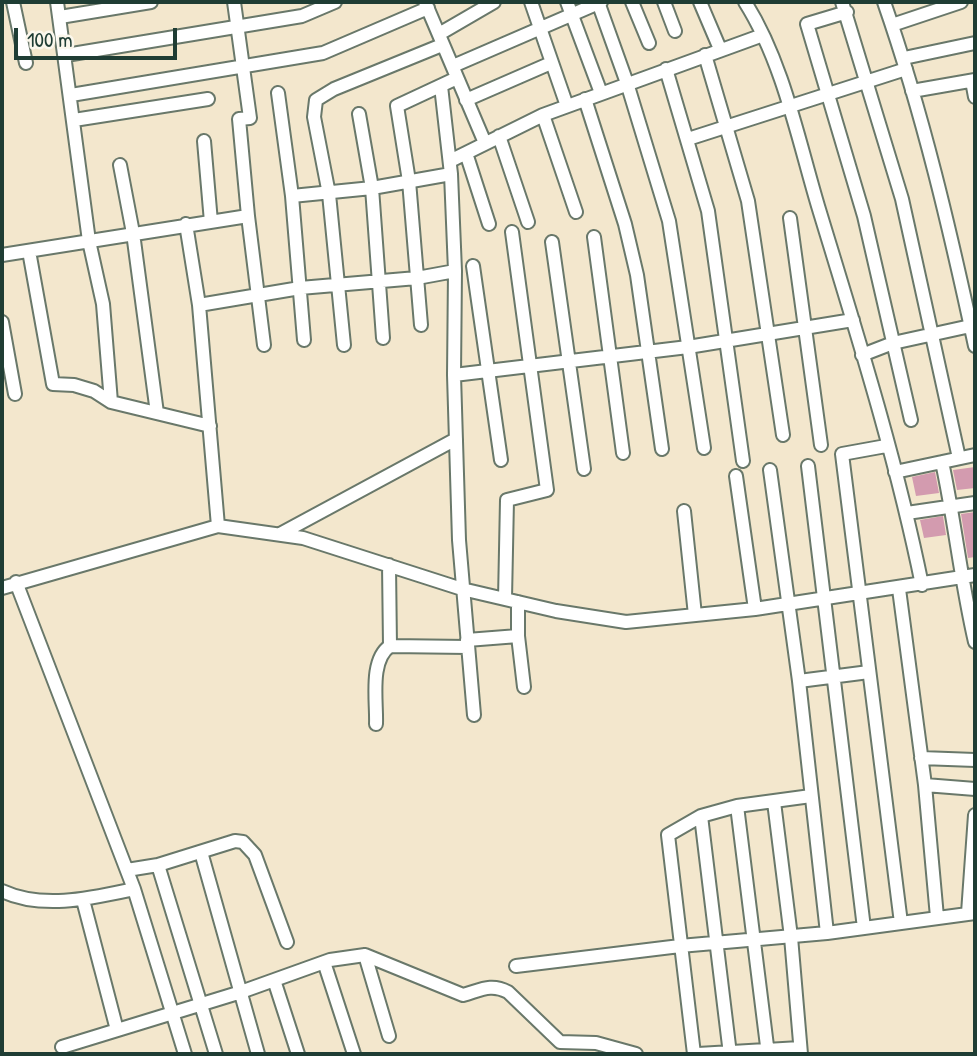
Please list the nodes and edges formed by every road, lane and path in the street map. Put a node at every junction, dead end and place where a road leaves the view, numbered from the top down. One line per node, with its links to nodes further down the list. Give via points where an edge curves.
1 (13, 2): 31 (street)
2 (57, 2): 19 (street)
3 (234, 2): 20 (street)
4 (335, 2): 20 (street, via 302,16)
5 (494, 2): 25 (street)
6 (531, 2): 22 (street)
7 (599, 2): 18 (street); 39 (street)
8 (632, 2): 26 (street)
9 (664, 2): 23 (street)
10 (700, 2): 28 (street)
11 (745, 2): 24 (street)
12 (884, 2): 21 (street)
13 (953, 2): 17 (street)
14 (142, 3): 19 (street)
15 (426, 5): 25 (street); 34 (street, via 323,53)
16 (845, 7): 38 (street); 44 (street, via 807,23)
17 (921, 7): 21 (street)
18 (569, 8): 22 (street); 43 (street)
19 (60, 17): 29 (street)
20 (238, 24): 29 (street); 34 (street)
21 (892, 24): 33 (street)
22 (540, 27): 32 (street); 36 (street)
23 (675, 31)
24 (762, 35): 28 (street); 50 (street)
25 (441, 40): 36 (street); 65 (street, via 316,100 314,117)
26 (649, 43)
27 (975, 43): 33 (street)
28 (720, 49): 30 (street)
29 (66, 55): 45 (street)
30 (705, 55): 35 (street); 55 (street)
31 (26, 63)
32 (551, 63): 49 (street); 51 (street)
33 (905, 64): 38 (street); 41 (street)
34 (244, 65): 45 (street); 68 (street, via 250,118 239,119)
35 (666, 69): 39 (street); 57 (street)
36 (455, 72): 40 (street); 49 (street)
37 (974, 80): 41 (street); 46 (street)
38 (866, 82): 44 (street); 95 (street, via 902,199)
39 (627, 83): 43 (street); 103 (street, via 669,221)
40 (441, 86): 62 (street); 63 (street, via 397,106)
41 (912, 91): 92 (street)
42 (278, 93): 66 (street)
43 (601, 93): 48 (street)
44 (827, 93): 50 (street); 99 (street, via 864,216)
45 (71, 95): 54 (street)
46 (975, 97)
47 (208, 99): 54 (street)
48 (584, 99): 51 (street); 104 (street, via 625,224)
49 (466, 100): 59 (street)
50 (788, 104): 55 (street); 89 (street)
51 (567, 106): 53 (street)
52 (359, 114): 64 (street)
53 (543, 116): 56 (street); 67 (street)
54 (74, 120): 77 (street)
55 (725, 126): 57 (street); 94 (street, via 748,201)
56 (499, 136): 59 (street); 71 (street)
57 (688, 139): 98 (street, via 708,211)
58 (204, 141): 70 (street)
59 (485, 143): 60 (street)
60 (466, 153): 62 (street); 73 (street)
61 (120, 165): 75 (street)
62 (451, 168): 63 (street); 82 (street)
63 (409, 181): 64 (street); 83 (street)
64 (372, 188): 65 (street); 84 (street)
65 (329, 194): 66 (street); 85 (street)
66 (292, 196): 86 (street)
67 (576, 212)
68 (248, 216): 70 (street); 87 (street)
69 (790, 218): 93 (street)
70 (211, 222): 72 (street)
71 (528, 222)
72 (186, 225): 75 (street); 88 (street)
73 (489, 225)
74 (512, 232): 108 (street)
75 (134, 233): 77 (street); 113 (street)
76 (594, 237): 105 (street)
77 (89, 241): 79 (street); 112 (street, via 103,304)
78 (552, 242): 107 (street)
79 (29, 251): 80 (street); 112 (street, via 53,383 94,391)
80 (2, 256)
81 (474, 267): 109 (street)
82 (455, 271): 83 (street); 110 (street)
83 (417, 278): 84 (street); 91 (street)
84 (378, 282): 85 (street); 96 (street)
85 (339, 285): 86 (street); 101 (street)
86 (300, 288): 87 (street); 97 (street)
87 (257, 294): 88 (street); 100 (street)
88 (199, 305): 115 (street)
89 (853, 320): 93 (street); 106 (street)
90 (2, 322): 111 (street)
91 (421, 325)
92 (973, 326): 95 (street); 102 (street)
93 (805, 329): 94 (street); 118 (street)
94 (768, 335): 98 (street); 116 (street)
95 (930, 335): 99 (street); 124 (street)
96 (383, 338)
97 (304, 340)
98 (728, 340): 103 (street); 126 (street)
99 (893, 343): 106 (street); 114 (street)
100 (264, 345)
101 (344, 345)
102 (975, 346)
103 (688, 347): 104 (street); 120 (street)
104 (648, 351): 105 (street); 121 (street)
105 (612, 355): 107 (street); 122 (street)
106 (862, 355): 119 (street)
107 (567, 362): 108 (street); 129 (street)
108 (531, 368): 109 (street); 149 (street, via 547,490 507,500)
109 (490, 372): 110 (street); 125 (street)
110 (454, 376): 117 (street)
111 (15, 394)
112 (111, 402): 113 (street)
113 (157, 413): 115 (street)
114 (911, 420)
115 (210, 426): 137 (street)
116 (783, 435)
117 (456, 439): 138 (street); 145 (street)
118 (821, 445)
119 (886, 446): 131 (street); 147 (street, via 842,454)
120 (704, 448)
121 (663, 449)
122 (623, 453)
123 (975, 455): 124 (street)
124 (959, 458): 127 (street)
125 (501, 460)
126 (743, 461)
127 (942, 462): 131 (street); 134 (street)
128 (808, 466): 148 (street)
129 (584, 469)
130 (770, 470): 150 (street)
131 (895, 472): 136 (street)
132 (736, 477): 151 (street)
133 (975, 503): 134 (street)
134 (951, 506): 136 (street); 141 (street)
135 (684, 511): 152 (street)
136 (907, 513): 143 (street)
137 (218, 526): 138 (street); 142 (street)
138 (280, 534): 139 (street)
139 (389, 565): 145 (street); 156 (street)
140 (975, 575): 141 (street)
141 (960, 578): 143 (street); 154 (street)
142 (16, 582): 144 (street); 174 (street)
143 (922, 585): 146 (street)
144 (2, 588)
145 (462, 589): 149 (street); 155 (street)
146 (899, 589): 147 (street); 163 (street)
147 (860, 592): 148 (street); 157 (street)
148 (823, 596): 150 (street); 158 (street)
149 (512, 600): 152 (street, via 626,622); 153 (street)
150 (788, 603): 151 (street); 159 (street)
151 (755, 609): 152 (street)
152 (695, 615)
153 (518, 635): 155 (street); 160 (street)
154 (975, 642)
155 (467, 643): 156 (street); 161 (street)
156 (390, 646): 162 (street, via 378,660)
157 (869, 672): 158 (street); 180 (street)
158 (832, 676): 159 (street); 181 (street)
159 (799, 681): 167 (street)
160 (524, 687)
161 (474, 715)
162 (376, 724)
163 (921, 758): 164 (street); 165 (street)
164 (975, 760)
165 (925, 785): 166 (street); 179 (street)
166 (975, 789)
167 (811, 796): 168 (street); 182 (street)
168 (774, 802): 169 (street); 183 (street)
169 (737, 806): 171 (street); 184 (street)
170 (975, 815): 178 (street)
171 (701, 816): 186 (street); 187 (street, via 668,835)
172 (201, 852): 173 (street); 185 (street, via 235,841 249,847); 192 (street)
173 (158, 864): 174 (street); 193 (street)
174 (127, 870): 175 (street)
175 (134, 889): 177 (street); 194 (street)
176 (2, 891): 177 (street, via 29,900)
177 (83, 900): 195 (street)
178 (972, 913): 179 (street)
179 (937, 917): 180 (street)
180 (901, 923): 181 (street)
181 (864, 928): 182 (street)
182 (827, 933): 183 (street)
183 (791, 937): 184 (street); 198 (street)
184 (754, 940): 186 (street); 199 (street)
185 (287, 942)
186 (715, 944): 187 (street); 200 (street)
187 (680, 946): 190 (street); 207 (street)
188 (365, 955): 189 (street); 196 (street); 206 (street, via 463,995 488,986 499,988 560,1042 596,1043)
189 (324, 962): 191 (street); 205 (street)
190 (516, 966)
191 (274, 980): 192 (street); 204 (street)
192 (239, 993): 193 (street); 203 (street)
193 (200, 1004): 194 (street); 202 (street)
194 (172, 1012): 195 (street); 201 (street)
195 (117, 1030): 197 (street)
196 (389, 1036)
197 (62, 1047)
198 (801, 1051): 199 (street)
199 (768, 1052): 200 (street)
200 (730, 1053): 207 (street)
201 (185, 1054)
202 (216, 1054)
203 (258, 1054)
204 (298, 1054)
205 (354, 1054)
206 (636, 1054)
207 (696, 1054)

